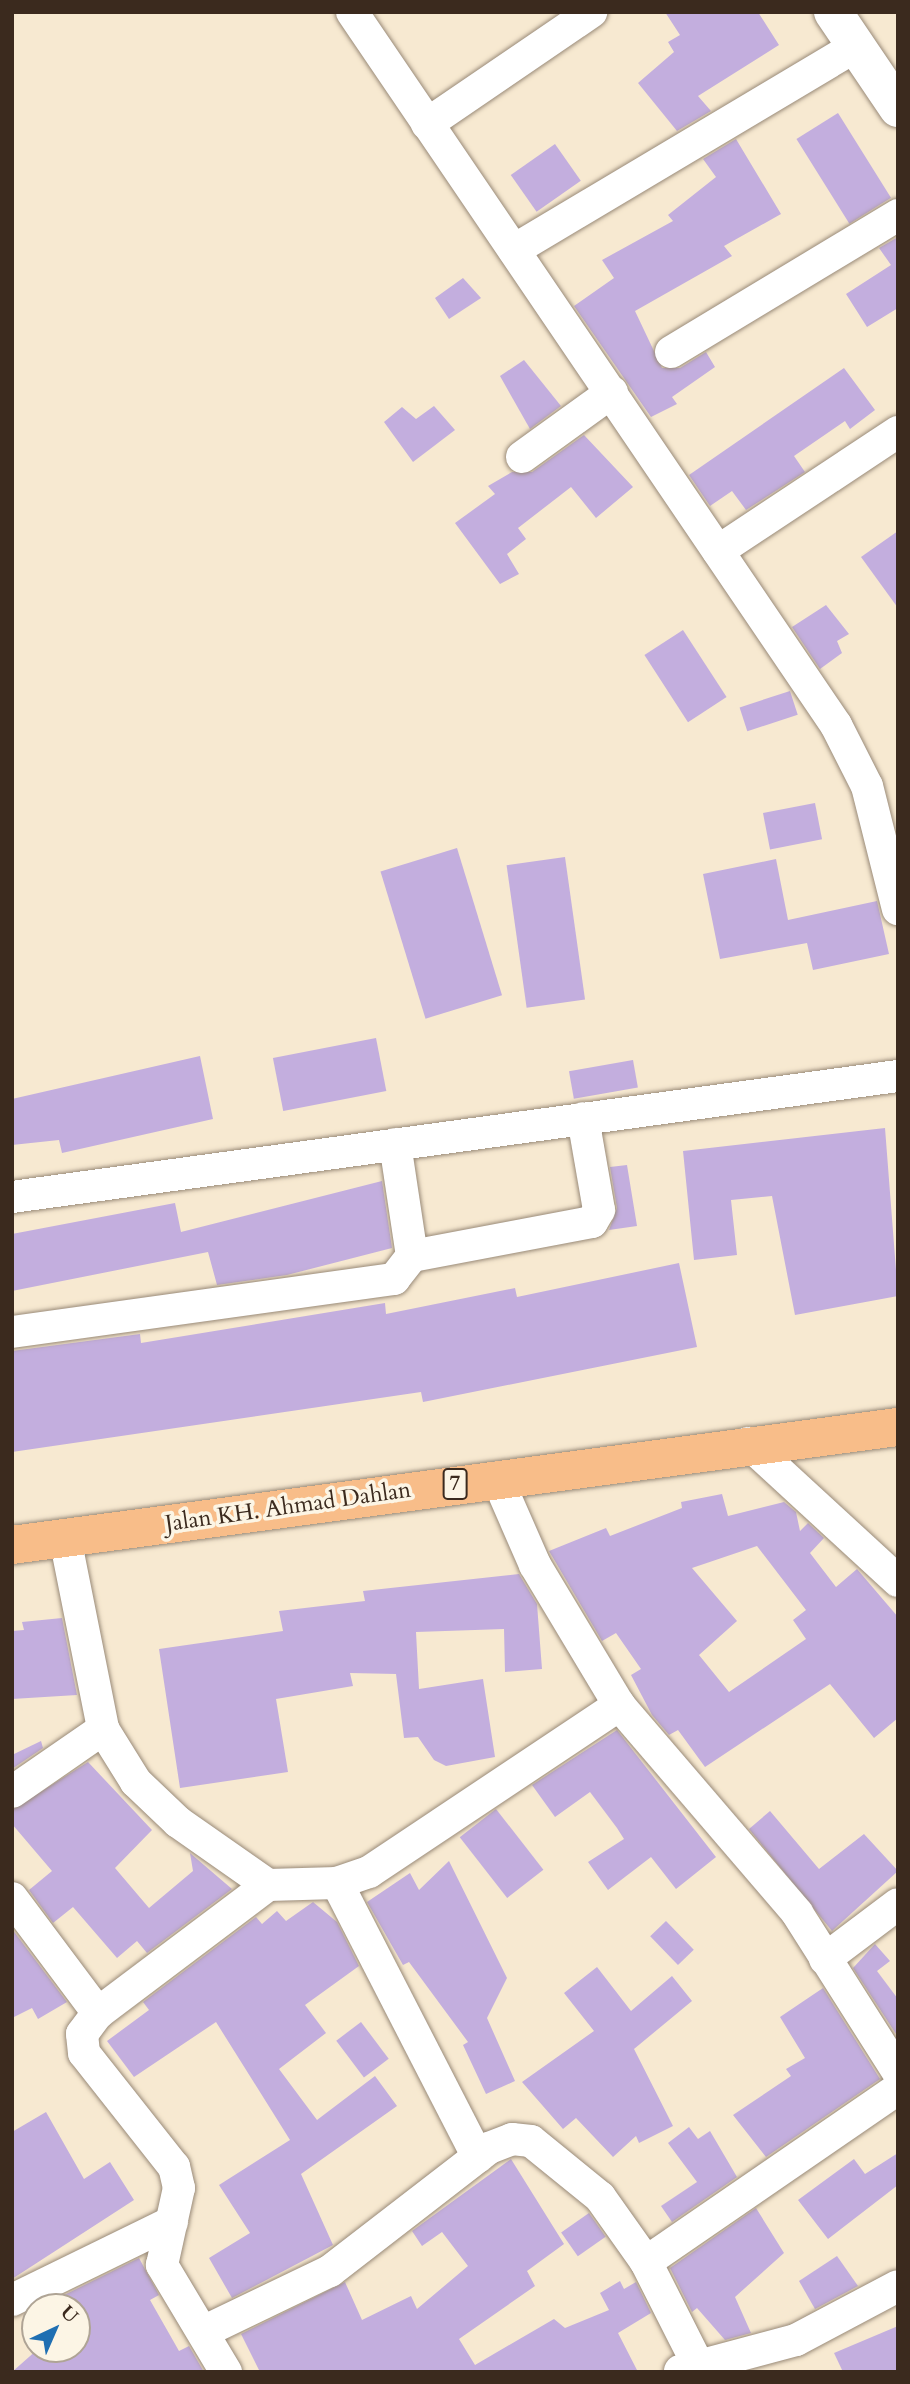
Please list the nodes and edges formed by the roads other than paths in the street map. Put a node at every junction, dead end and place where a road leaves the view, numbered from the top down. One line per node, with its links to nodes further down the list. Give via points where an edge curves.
1 (352, 12): 6 (street)
2 (591, 12): 6 (street)
3 (833, 12): 4 (street)
4 (856, 46): 5 (street); 8 (street)
5 (898, 108)
6 (427, 124): 8 (street)
7 (898, 215): 9 (street)
8 (514, 250): 10 (street)
9 (671, 352)
10 (612, 392): 12 (street); 13 (street)
11 (898, 432): 13 (street)
12 (522, 457)
13 (718, 551): 14 (street, via 858,764)
14 (898, 909)
15 (898, 1076): 16 (street)
16 (583, 1118): 17 (street); 19 (street, via 599,1210 592,1222)
17 (395, 1144): 18 (street); 19 (street)
18 (12, 1197)
19 (412, 1256): 20 (street, via 394,1279)
20 (12, 1332)
21 (898, 1427): 22 (highway, Jalan KH. Ahmad Dahlan / 7)
22 (748, 1443): 23 (highway, Jalan KH. Ahmad Dahlan / 7); 26 (street)
23 (497, 1478): 24 (highway, Jalan KH. Ahmad Dahlan / 7); 27 (street, via 535,1565)
24 (65, 1538): 25 (highway, Jalan KH. Ahmad Dahlan / 7); 28 (street)
25 (12, 1545)
26 (898, 1581)
27 (619, 1704): 30 (street, via 369,1872); 34 (street, via 797,1913)
28 (103, 1729): 29 (street); 31 (street, via 152,1798 230,1864)
29 (12, 1792)
30 (337, 1883): 31 (street); 38 (street)
31 (268, 1885): 35 (street)
32 (12, 1898): 35 (street)
33 (898, 1904): 34 (street)
34 (825, 1959): 36 (street)
35 (98, 2013): 39 (street, via 82,2034 84,2053 174,2167 179,2189)
36 (898, 2072)
37 (898, 2089): 40 (street)
38 (478, 2157): 40 (street, via 512,2139 531,2141 600,2197); 43 (street, via 330,2271)
39 (172, 2222): 42 (street); 43 (street, via 162,2265)
40 (646, 2262): 44 (street)
41 (898, 2286): 44 (street, via 796,2340)
42 (12, 2300)
43 (203, 2332): 45 (street)
44 (689, 2369)
45 (226, 2372)

